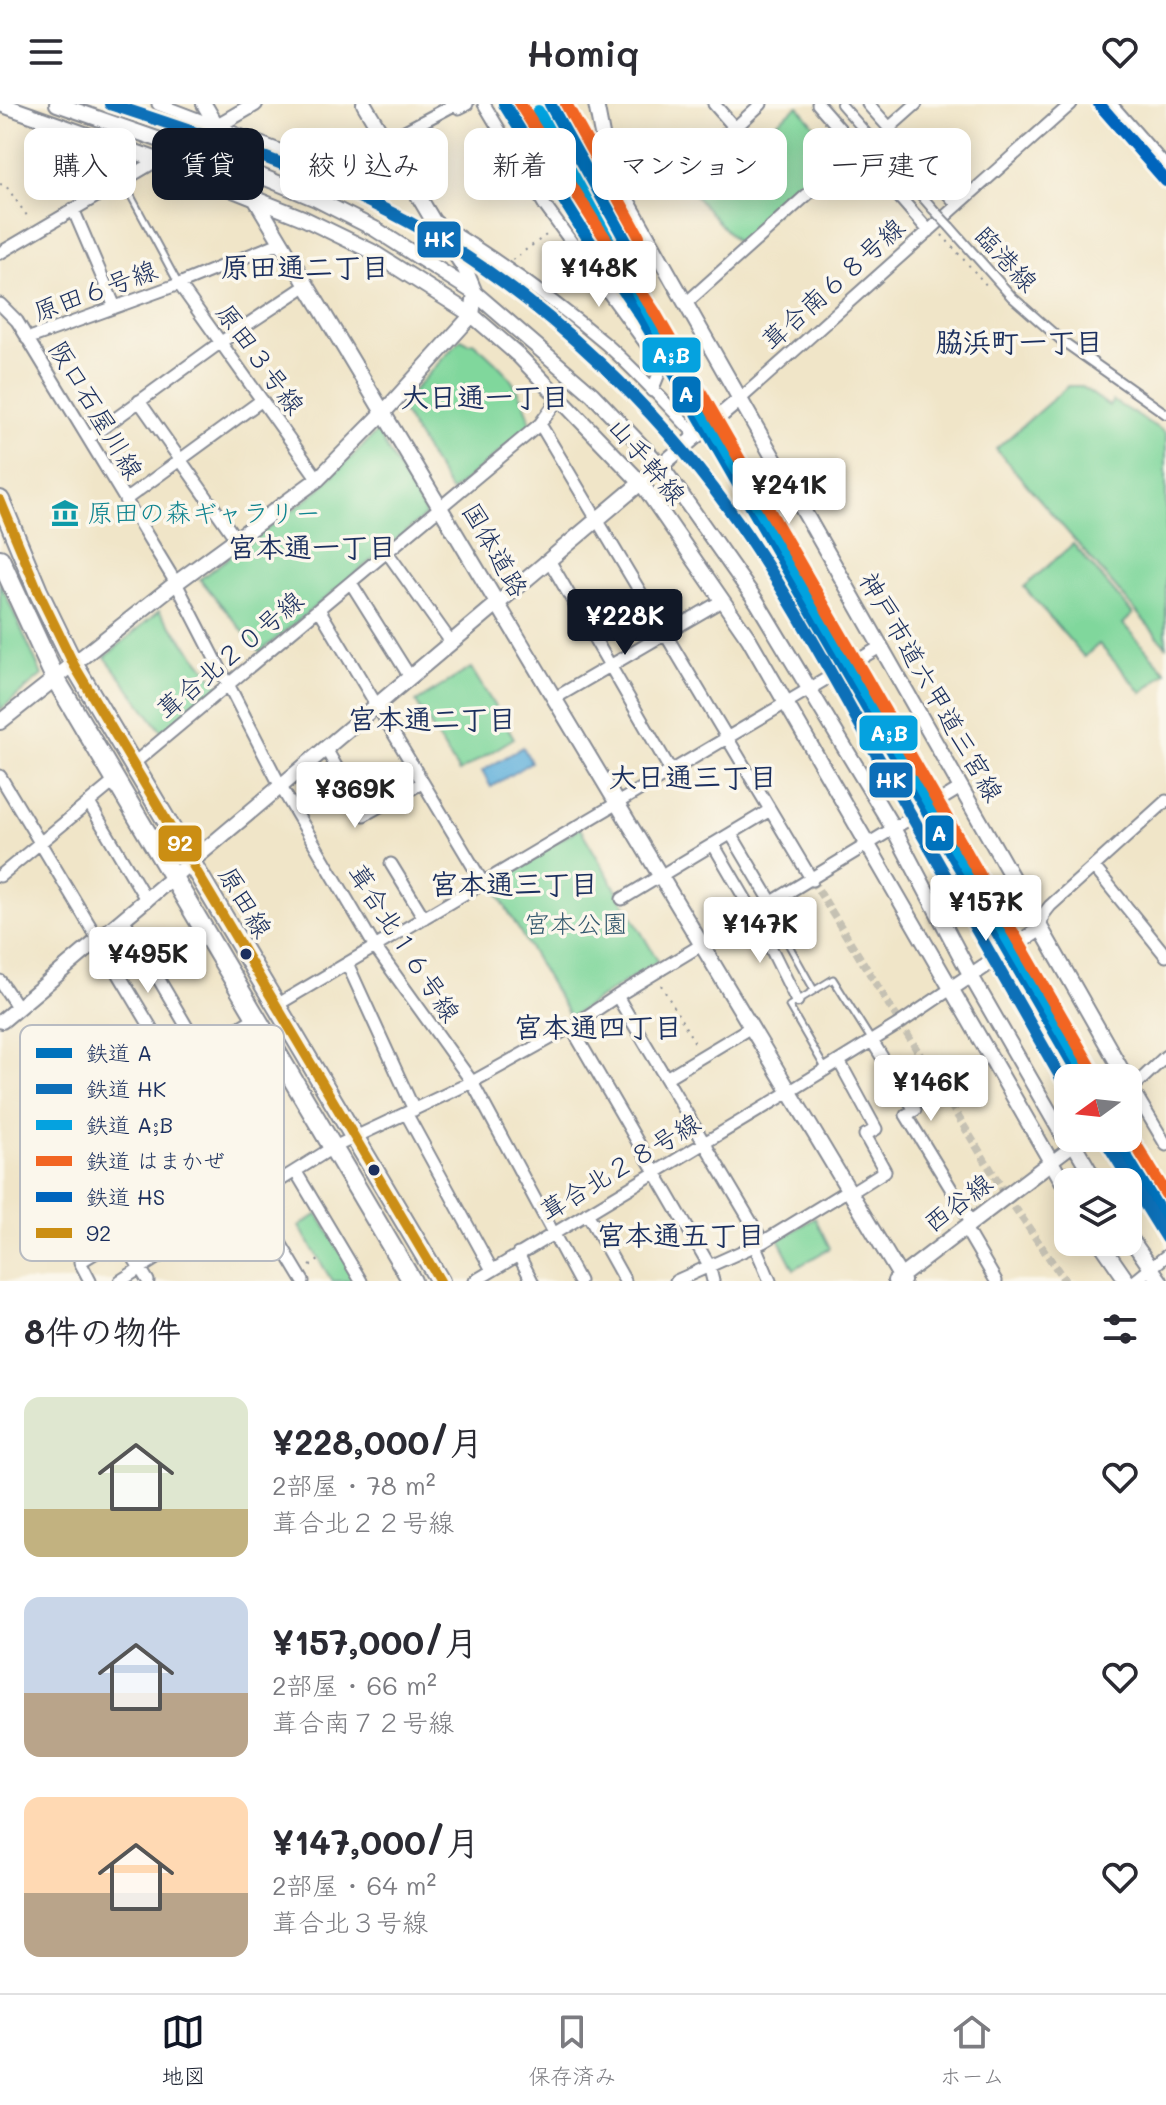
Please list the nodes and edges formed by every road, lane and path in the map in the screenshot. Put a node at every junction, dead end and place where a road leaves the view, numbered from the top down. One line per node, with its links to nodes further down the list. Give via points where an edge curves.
1 (0, 104): 29 (street, 山手幹線)
2 (57, 104): 27 (street, 山手幹線)
3 (158, 104): 19 (street)
4 (204, 104): 19 (street)
5 (255, 104): 19 (street)
6 (364, 104): 21 (street)
7 (467, 104): 18 (street)
8 (484, 104): 46 (street)
9 (596, 104): 23 (street, 神戸市道六甲道三宮線)
10 (714, 104): 24 (street)
11 (761, 104): 24 (street)
12 (818, 104): 25 (street)
13 (841, 104): 66 (street, 臨港線, bridge, via 1012,297 1061,340)
14 (868, 104): 26 (street)
15 (916, 104): 26 (street)
16 (1071, 104): 42 (street, 葺合南６８号線)
17 (1109, 104): 30 (street)
18 (451, 105): 22 (street)
19 (217, 126): 20 (street); 28 (street)
20 (213, 128)
21 (378, 128)
22 (409, 128)
23 (599, 128)
24 (735, 128)
25 (839, 128)
26 (889, 128)
27 (152, 137)
28 (280, 150)
29 (152, 158)
30 (1166, 169)
31 (264, 177): 53 (street, 山手幹線, via 375,229)
32 (0, 184): 45 (path)
33 (803, 198): 55 (street)
34 (88, 200): 43 (street)
35 (133, 200): 51 (lane, 原田３号線)
36 (252, 200): 41 (street, 山手幹線)
37 (421, 200): 44 (street)
38 (627, 200): 55 (street, 神戸市道六甲道三宮線)
39 (902, 200): 47 (street)
40 (954, 200): 42 (street)
41 (257, 202): 48 (street, 国体道路); 57 (street, 山手幹線, via 371,251)
42 (958, 205): 47 (street, 葺合南６８号線)
43 (73, 209): 49 (street); 56 (street)
44 (432, 219): 50 (street); 53 (street)
45 (34, 224)
46 (560, 225): 50 (path); 60 (street, via 662,366)
47 (929, 231): 63 (street, 葺合南６８号線)
48 (282, 242): 51 (street, 原田６号線); 52 (street, 国体道路)
49 (0, 253)
50 (505, 265): 60 (street, via 599,338)
51 (179, 284): 56 (street, 原田６号線); 59 (street, 原田３号線)
52 (307, 285): 59 (street); 65 (street, 国体道路)
53 (475, 293): 57 (street); 71 (street, 山手幹線, via 592,394)
54 (0, 304): 58 (street, 阪口石屋川線)
55 (685, 304): 63 (street, 神戸市道六甲道三宮線)
56 (115, 307): 58 (street, 原田６号線)
57 (472, 315): 61 (street, 山手幹線); 65 (street)
58 (27, 339): 69 (street, 阪口石屋川線)
59 (221, 342): 62 (street, 原田３号線); 64 (street)
60 (652, 391): 68 (street)
61 (559, 398): 67 (street, 葺合北２０号線); 73 (street, 山手幹線)
62 (262, 400): 70 (street); 72 (street, 原田３号線)
63 (739, 400): 68 (street, 葺合南６８号線); 89 (street, 神戸市道六甲道三宮線)
64 (139, 401): 69 (street); 70 (street)
65 (384, 412): 72 (street); 76 (street, 国体道路)
66 (1166, 414)
67 (540, 424): 76 (street, 葺合北２０号線); 77 (street)
68 (697, 436): 71 (street, 葺合南６８号線)
69 (89, 438): 75 (street, 阪口石屋川線)
70 (181, 459): 75 (street); 78 (street)
71 (661, 466): 73 (street, 葺合南６８号線); 95 (street, 山手幹線, via 757,602)
72 (318, 479): 78 (street)
73 (642, 484): 77 (street, 葺合南６８号線); 84 (street, 山手幹線)
74 (0, 500): 90 (main road, 原田線)
75 (125, 500): 82 (street, 阪口石屋川線)
76 (442, 507): 79 (street, 葺合北２０号線); 85 (street, 国体道路)
77 (598, 520): 81 (street, 葺合南６８号線); 87 (street)
78 (236, 539): 82 (street)
79 (387, 552): 83 (street, 葺合北２０号線); 88 (street)
80 (0, 559): 93 (main road, 原田線)
81 (549, 560): 85 (street, 葺合南６８号線); 91 (street)
82 (176, 583): 90 (street); 94 (street, 葺合北１６号線)
83 (351, 583): 86 (street, 葺合北２０号線); 92 (street)
84 (723, 600): 87 (street); 97 (street, 山手幹線)
85 (497, 602): 88 (street, 葺合南６８号線); 96 (street, 国体道路)
86 (319, 609): 94 (street, 葺合北２０号線); 98 (street)
87 (665, 635): 91 (street); 100 (street)
88 (451, 642): 92 (street, 葺合南６８号線)
89 (880, 647): 95 (street); 108 (street, 神戸市道六甲道三宮線)
90 (74, 665): 93 (street); 102 (main road, 原田線)
91 (611, 666): 96 (street); 103 (street)
92 (410, 677): 98 (street, 葺合南６８号線)
93 (55, 678): 99 (street); 105 (main road, 原田線)
94 (229, 686): 102 (street, 葺合北２０号線); 107 (street, 葺合北１６号線)
95 (810, 689): 97 (street); 113 (street, 山手幹線)
96 (555, 698): 111 (street, 国体道路)
97 (785, 704): 100 (street); 117 (street, 山手幹線)
98 (377, 707): 101 (street, 葺合南６８号線); 106 (street)
99 (0, 722)
100 (726, 738): 103 (street); 112 (street)
101 (326, 749): 106 (street, via 364,815); 107 (street, 葺合南６８号線)
102 (133, 764): 118 (main road, 原田線)
103 (671, 771): 111 (street)
104 (0, 776): 115 (street)
105 (115, 781): 110 (street); 123 (main road, 原田線)
106 (422, 783): 125 (street)
107 (281, 787): 118 (street, 葺合南６８号線); 135 (street, 葺合北１６号線)
108 (962, 787): 113 (street); 132 (street, 神戸市道六甲道三宮線)
109 (1166, 801): 120 (street)
110 (89, 803): 115 (street); 127 (street)
111 (617, 803): 121 (street, 国体道路); 125 (street)
112 (770, 810): 114 (street); 124 (street)
113 (893, 828): 117 (street); 139 (street, 山手幹線)
114 (731, 834): 116 (street); 128 (street)
115 (39, 844): 122 (street); 133 (street)
116 (713, 844): 121 (street); 129 (street)
117 (869, 845): 124 (street); 141 (street, 山手幹線)
118 (191, 864): 123 (street, 葺合南６８号線); 145 (main road, 原田線)
119 (391, 864): 130 (street)
120 (1094, 867): 132 (street, via 1050,906); 136 (street)
121 (661, 875): 126 (street); 134 (street, 国体道路)
122 (0, 876)
123 (173, 879): 127 (street, 葺合南６８号線); 147 (main road, 原田線)
124 (812, 880): 128 (street)
125 (483, 883): 130 (street)
126 (622, 899)
127 (147, 901): 131 (street, 葺合南６８号線)
128 (769, 905): 129 (street); 142 (lane)
129 (754, 914): 134 (street); 144 (street)
130 (424, 918): 135 (street)
131 (124, 920): 133 (street, 葺合南６８号線); 150 (street)
132 (1040, 929): 139 (street); 159 (street, 神戸市道六甲道三宮線)
133 (99, 942): 146 (street, 葺合南６８号線); 149 (street)
134 (703, 944): 138 (street); 154 (street, 国体道路)
135 (375, 947): 137 (street); 164 (street, 葺合北１６号線)
136 (1166, 956)
137 (347, 963): 145 (street); 167 (street)
138 (654, 973): 143 (street); 157 (path)
139 (971, 976): 141 (street); 168 (street, 山手幹線)
140 (0, 981): 146 (street)
141 (952, 988): 155 (street, 葺合北２８号線); 174 (street, 山手幹線)
142 (814, 990): 144 (lane); 155 (lane, via 833,979)
143 (617, 996): 153 (street); 163 (street)
144 (797, 1001): 161 (lane, via 789,1006)
145 (277, 1005): 169 (main road, 原田線)
146 (18, 1008): 148 (street, 葺合南６８号線)
147 (255, 1018): 151 (street); 152 (main road, 原田線)
148 (2, 1021)
149 (150, 1025)
150 (186, 1025)
151 (244, 1025)
152 (259, 1025)
153 (571, 1027): 164 (street); 177 (street)
154 (751, 1027): 157 (street); 165 (street, 国体道路)
155 (872, 1041): 158 (street, 葺合北２８号線); 181 (street, via 915,1110 906,1115)
156 (1166, 1056): 162 (street)
157 (702, 1057): 163 (street)
158 (839, 1061): 161 (street, 葺合北２８号線); 179 (street, via 876,1129 865,1135 885,1171)
159 (1116, 1064)
160 (284, 1067): 172 (main road, 原田線)
161 (826, 1069): 165 (street, 葺合北２８号線)
162 (1142, 1074)
163 (666, 1078): 170 (street)
164 (472, 1082): 167 (street); 182 (street, 葺合北１６号線)
165 (789, 1092): 170 (street, 葺合北２８号線); 179 (street, 国体道路)
166 (1142, 1107): 171 (street, 神戸市道六甲道三宮線)
167 (410, 1112): 169 (street); 195 (street)
168 (1054, 1120)
169 (355, 1138): 172 (street); 203 (main road, 原田線)
170 (704, 1142): 177 (street, 葺合北２８号線); 183 (street)
171 (1166, 1145)
172 (332, 1148): 176 (street); 202 (main road, 原田線)
173 (1065, 1152): 174 (street)
174 (1051, 1162): 175 (street, 山手幹線); 181 (street, 西谷線)
175 (1055, 1168)
176 (296, 1172): 178 (street); 201 (street)
177 (655, 1173): 180 (street, 葺合北２８号線); 192 (street)
178 (284, 1179)
179 (849, 1192): 183 (street); 196 (street, 国体道路)
180 (587, 1213): 182 (street, 葺合北２８号線); 207 (street)
181 (968, 1225): 196 (street, 西谷線); 211 (street)
182 (554, 1232): 185 (street, 葺合北２８号線); 206 (street, 葺合北１６号線)
183 (759, 1244): 192 (street); 210 (street)
184 (284, 1249): 200 (street)
185 (518, 1254): 195 (street, 葺合北２８号線); 205 (street)
186 (1110, 1256): 212 (street)
187 (1142, 1256): 194 (street)
188 (1166, 1256): 194 (street)
189 (82, 1261): 197 (street)
190 (136, 1261): 193 (street)
191 (152, 1261): 193 (street)
192 (709, 1265): 208 (street); 209 (street)
193 (141, 1268): 198 (street); 199 (street)
194 (1150, 1268): 213 (street); 214 (street)
195 (492, 1270): 204 (street, 葺合北２８号線)
196 (899, 1280)
197 (90, 1281)
198 (120, 1281)
199 (148, 1281)
200 (303, 1281)
201 (361, 1281)
202 (412, 1281)
203 (440, 1281)
204 (475, 1281)
205 (532, 1281)
206 (579, 1281)
207 (625, 1281)
208 (676, 1281)
209 (713, 1281)
210 (770, 1281)
211 (996, 1281)
212 (1127, 1281)
213 (1135, 1281)
214 (1160, 1281)

